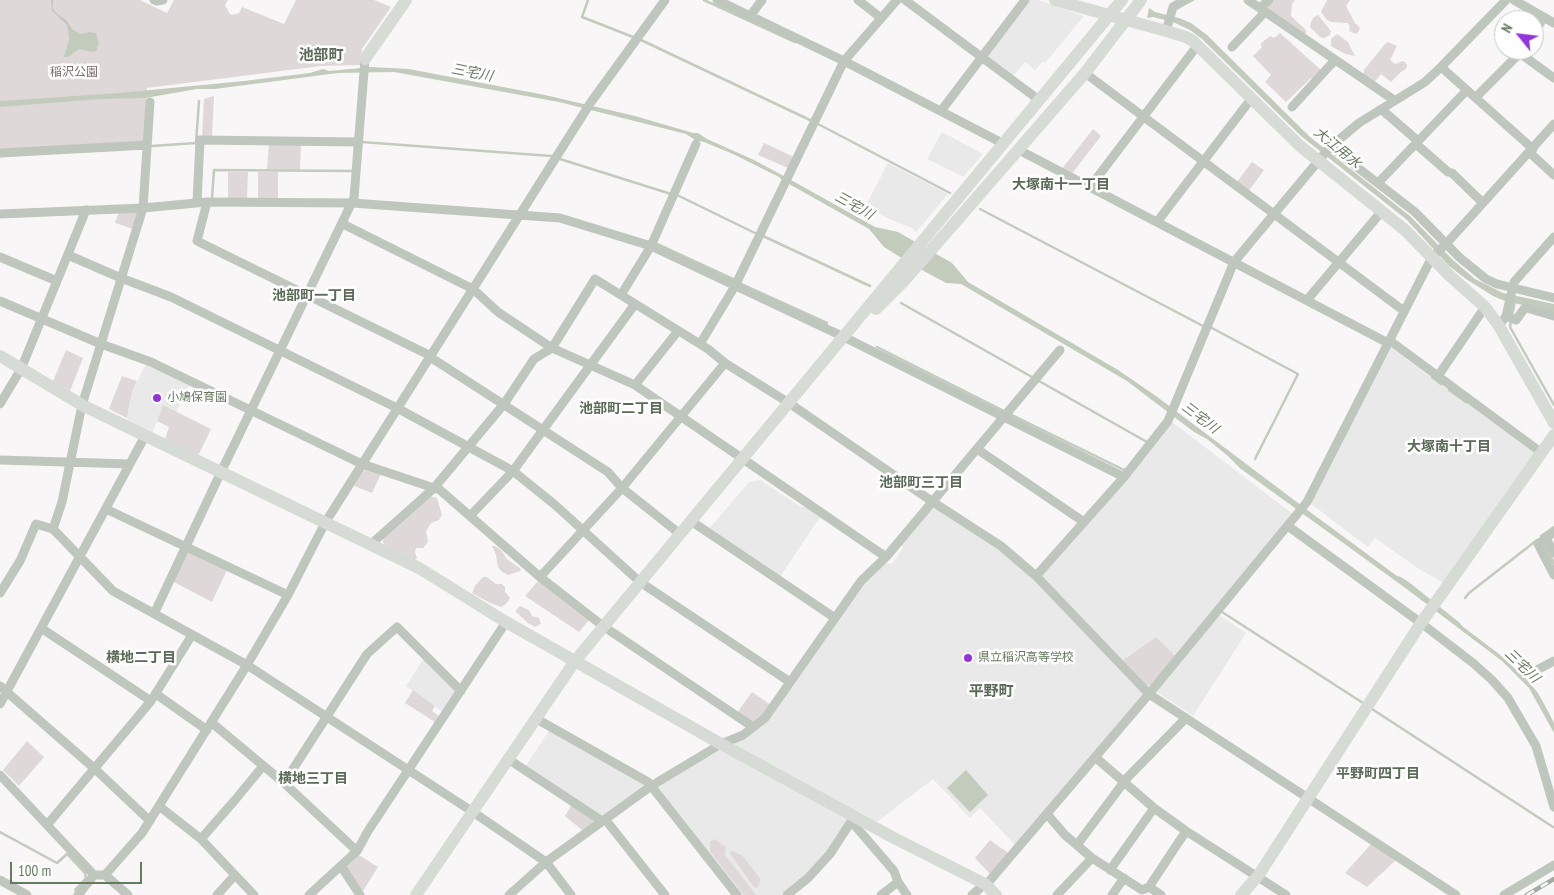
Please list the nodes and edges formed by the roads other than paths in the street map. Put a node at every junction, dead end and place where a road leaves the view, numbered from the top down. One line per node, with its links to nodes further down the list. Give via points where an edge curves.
1 (154, 0): 2 (street)
2 (163, 0)
3 (406, 0): 34 (street)
4 (665, 0): 73 (street, via 591,102)
5 (717, 0): 21 (street)
6 (762, 0): 21 (street)
7 (858, 0): 24 (street)
8 (897, 0): 24 (street)
9 (905, 0): 30 (street)
10 (1025, 0): 30 (street)
11 (1055, 0): 22 (street)
12 (1122, 0): 22 (street)
13 (1141, 0): 25 (street)
14 (1185, 0): 27 (street, via 1173,7)
15 (1248, 0): 20 (street)
16 (1270, 0): 20 (street)
17 (1506, 0): 36 (street)
18 (1514, 0): 19 (street)
19 (1531, 4)
20 (1263, 10): 29 (street); 31 (street)
21 (750, 16): 35 (street)
22 (1110, 16): 25 (street); 42 (street)
23 (1544, 17): 26 (street)
24 (881, 18): 35 (street)
25 (1126, 20): 27 (street); 37 (street)
26 (1554, 23)
27 (1167, 27): 28 (street)
28 (1198, 46): 41 (street); 48 (street)
29 (1232, 47)
30 (982, 57): 42 (street); 47 (street)
31 (1335, 60): 43 (street); 45 (street)
32 (1514, 60): 40 (street)
33 (1532, 60): 38 (street)
34 (365, 61): 50 (street)
35 (844, 61): 47 (street); 87 (street)
36 (1441, 67): 39 (street); 43 (street, via 1425,82)
37 (1085, 72): 48 (street); 56 (street)
38 (1554, 78)
39 (1468, 90): 40 (street); 51 (street)
40 (1476, 98): 57 (street)
41 (1251, 99): 59 (street); 60 (street)
42 (1039, 100): 52 (street)
43 (1394, 100): 46 (street)
44 (150, 102): 54 (street)
45 (1292, 107)
46 (1381, 109): 51 (street); 55 (street)
47 (941, 111): 52 (street)
48 (1144, 117): 60 (street); 63 (street)
49 (1554, 124): 57 (street)
50 (359, 142): 64 (street, via 200,140); 66 (street)
51 (1417, 142): 62 (street); 67 (street)
52 (1002, 143): 78 (street)
53 (696, 144): 79 (street)
54 (147, 145): 58 (street); 68 (street)
55 (1330, 147): 59 (street); 62 (street)
56 (1017, 149): 63 (street); 78 (street)
57 (1531, 151): 61 (street); 67 (street)
58 (0, 154)
59 (1320, 159): 70 (street); 72 (street)
60 (1204, 162): 72 (street); 74 (street)
61 (1554, 175)
62 (1378, 183): 77 (street, via 1415,212)
63 (1090, 187): 74 (street)
64 (197, 202): 65 (street); 68 (street)
65 (207, 202): 66 (street); 91 (street, via 197,241)
66 (352, 203): 73 (street); 75 (street)
67 (1483, 203): 77 (street)
68 (143, 208): 69 (street); 85 (street)
69 (86, 210): 71 (street); 80 (street)
70 (1382, 211): 82 (street); 84 (street)
71 (0, 214)
72 (1274, 214): 83 (street); 84 (street)
73 (520, 216): 79 (street, via 560,218); 89 (street)
74 (1157, 222): 83 (street)
75 (343, 224): 89 (street); 91 (street)
76 (1554, 237): 88 (street, via 1514,282)
77 (1446, 244): 82 (street); 88 (street, via 1486,279)
78 (927, 245): 102 (street)
79 (651, 246): 87 (street); 90 (street)
80 (68, 255): 85 (street); 86 (street)
81 (0, 257): 86 (street)
82 (1432, 257): 96 (street); 97 (street)
83 (1234, 262): 93 (street); 138 (street, via 1170,417)
84 (1338, 262): 93 (street); 97 (street)
85 (121, 278): 104 (street); 108 (street, via 170,297)
86 (57, 281): 99 (street)
87 (735, 286): 102 (street); 105 (street)
88 (1512, 289): 92 (street); 100 (street)
89 (473, 290): 106 (street, via 498,312); 110 (street)
90 (621, 295): 95 (street); 106 (street, via 595,279)
91 (307, 296): 108 (street); 110 (street)
92 (1554, 298)
93 (1306, 300): 103 (street)
94 (0, 301): 99 (street)
95 (635, 304): 101 (street); 112 (street)
96 (1485, 307): 100 (street); 114 (street)
97 (1404, 311): 103 (street)
98 (1554, 316): 100 (street, via 1527,308 1516,320)
99 (42, 319): 104 (street); 113 (street)
100 (1507, 320): 124 (street)
101 (678, 331): 105 (street); 115 (street)
102 (844, 337): 116 (street); 123 (street)
103 (1389, 342): 114 (street); 147 (street, via 1305,504)
104 (101, 344): 119 (street); 121 (street, via 151,362)
105 (700, 344): 111 (street)
106 (552, 348): 112 (street); 118 (street, via 534,359)
107 (1060, 350): 123 (street)
108 (280, 351): 120 (street); 121 (street)
109 (0, 356): 113 (street)
110 (430, 357): 118 (street); 120 (street)
111 (725, 363): 116 (street); 122 (street)
112 (590, 366): 115 (street); 125 (street)
113 (21, 369): 117 (street); 119 (street)
114 (1438, 376): 130 (street)
115 (634, 385): 122 (street)
116 (789, 403): 131 (street); 141 (street)
117 (0, 404)
118 (504, 404): 125 (street); 128 (street)
119 (82, 405): 127 (street); 132 (street)
120 (398, 408): 128 (street); 135 (street)
121 (251, 410): 135 (street); 137 (street)
122 (682, 416): 131 (street); 140 (street)
123 (1004, 416): 129 (street); 138 (street)
124 (1554, 423)
125 (543, 429): 136 (street); 140 (street, via 608,472)
126 (1554, 435): 130 (street)
127 (146, 436): 134 (street); 137 (street)
128 (468, 447): 136 (street); 139 (street)
129 (977, 449): 141 (street); 145 (street)
130 (1542, 453): 165 (street)
131 (742, 460): 144 (street); 155 (street)
132 (70, 461): 133 (street); 134 (street); 148 (street, via 62,502)
133 (1, 462)
134 (130, 464): 142 (street)
135 (362, 464): 139 (street); 146 (street)
136 (513, 471): 143 (street); 149 (street)
137 (221, 472): 146 (street); 153 (street)
138 (1124, 477): 145 (street)
139 (434, 488): 143 (street); 152 (street)
140 (622, 488): 149 (street); 150 (street)
141 (933, 502): 155 (street); 158 (street, via 1002,546)
142 (106, 509): 153 (street); 156 (street)
143 (470, 516): 159 (street)
144 (691, 521): 150 (street); 164 (street)
145 (1084, 522): 158 (street)
146 (325, 523): 152 (street); 162 (street)
147 (1288, 526): 165 (street); 177 (street)
148 (52, 529): 156 (street); 161 (street, via 36,524 20,561)
149 (583, 531): 159 (street); 160 (street)
150 (680, 534): 160 (street)
151 (1550, 535): 154 (street); 157 (street, via 1538,544)
152 (370, 545): 166 (street, via 419,568)
153 (186, 546): 162 (street); 163 (street)
154 (1554, 553)
155 (886, 557): 164 (street, via 861,581)
156 (79, 558): 163 (street, via 113,591); 168 (street)
157 (1554, 575)
158 (1036, 576): 177 (street)
159 (540, 577): 167 (street)
160 (640, 582): 167 (street); 174 (street)
161 (0, 593)
162 (288, 595): 172 (street)
163 (154, 614): 169 (street)
164 (835, 618): 174 (street)
165 (1423, 619): 195 (street); 197 (street, via 1508,698 1536,746)
166 (506, 622): 170 (street); 176 (street)
167 (603, 626): 170 (street); 184 (street)
168 (41, 628): 175 (street); 178 (street)
169 (192, 635): 172 (street); 178 (street)
170 (575, 661): 181 (street); 185 (street)
171 (1554, 661): 173 (street)
172 (247, 665): 180 (street); 183 (street)
173 (1537, 670)
174 (790, 682): 184 (street, via 765,718)
175 (3, 689): 179 (street); 189 (street)
176 (460, 691): 180 (street, via 396,627 367,654); 190 (street)
177 (1149, 694): 182 (street); 186 (street)
178 (154, 698): 183 (street); 189 (street)
179 (0, 704)
180 (326, 717): 190 (street); 193 (street)
181 (535, 718): 187 (street); 194 (street)
182 (1186, 718): 192 (street); 195 (street)
183 (209, 726): 188 (street); 196 (street)
184 (753, 727): 185 (street)
185 (721, 744): 194 (street); 201 (street)
186 (1095, 758): 192 (street); 200 (street)
187 (508, 759): 199 (street); 202 (street)
188 (263, 766): 193 (street); 206 (street)
189 (95, 768): 203 (street); 204 (street)
190 (408, 771): 199 (street); 208 (street)
191 (0, 775): 204 (street)
192 (1123, 782): 198 (street); 207 (street)
193 (284, 783): 208 (street)
194 (651, 786): 202 (street); 234 (street)
195 (1308, 797): 217 (street); 245 (street)
196 (159, 806): 203 (street); 206 (street)
197 (1554, 807)
198 (1154, 808): 205 (street); 213 (street)
199 (472, 812): 210 (street); 230 (street)
200 (1047, 814): 207 (street); 221 (street)
201 (853, 819): 220 (street, via 894,872); 221 (street); 235 (street, via 830,854)
202 (604, 820): 210 (street); 233 (street)
203 (150, 821): 214 (street)
204 (47, 825): 216 (street)
205 (1186, 831): 217 (street); 222 (street)
206 (201, 839): 215 (street)
207 (1077, 846): 209 (street)
208 (357, 851): 212 (street)
209 (1092, 858): 213 (street); 240 (street)
210 (546, 862): 231 (street); 232 (street)
211 (1554, 865): 246 (street)
212 (341, 866): 228 (street); 229 (street)
213 (1110, 870): 218 (street)
214 (105, 875): 216 (street); 225 (street)
215 (235, 875): 226 (street); 227 (street)
216 (94, 876): 224 (street)
217 (1258, 876): 243 (street); 244 (street)
218 (1124, 878): 222 (street, via 1142,890); 241 (street)
219 (0, 880): 223 (street)
220 (898, 882): 236 (street); 237 (street)
221 (986, 885): 238 (street); 239 (street)
222 (1149, 887): 242 (street)
223 (28, 895)
224 (78, 895)
225 (128, 895)
226 (217, 895)
227 (254, 895)
228 (309, 895)
229 (360, 895)
230 (416, 895)
231 (508, 895)
232 (571, 895)
233 (665, 895)
234 (737, 895)
235 (787, 895)
236 (881, 895)
237 (907, 895)
238 (972, 895)
239 (996, 895)
240 (1056, 895)
241 (1112, 895)
242 (1161, 895)
243 (1241, 895)
244 (1286, 895)
245 (1456, 895)
246 (1504, 895)

